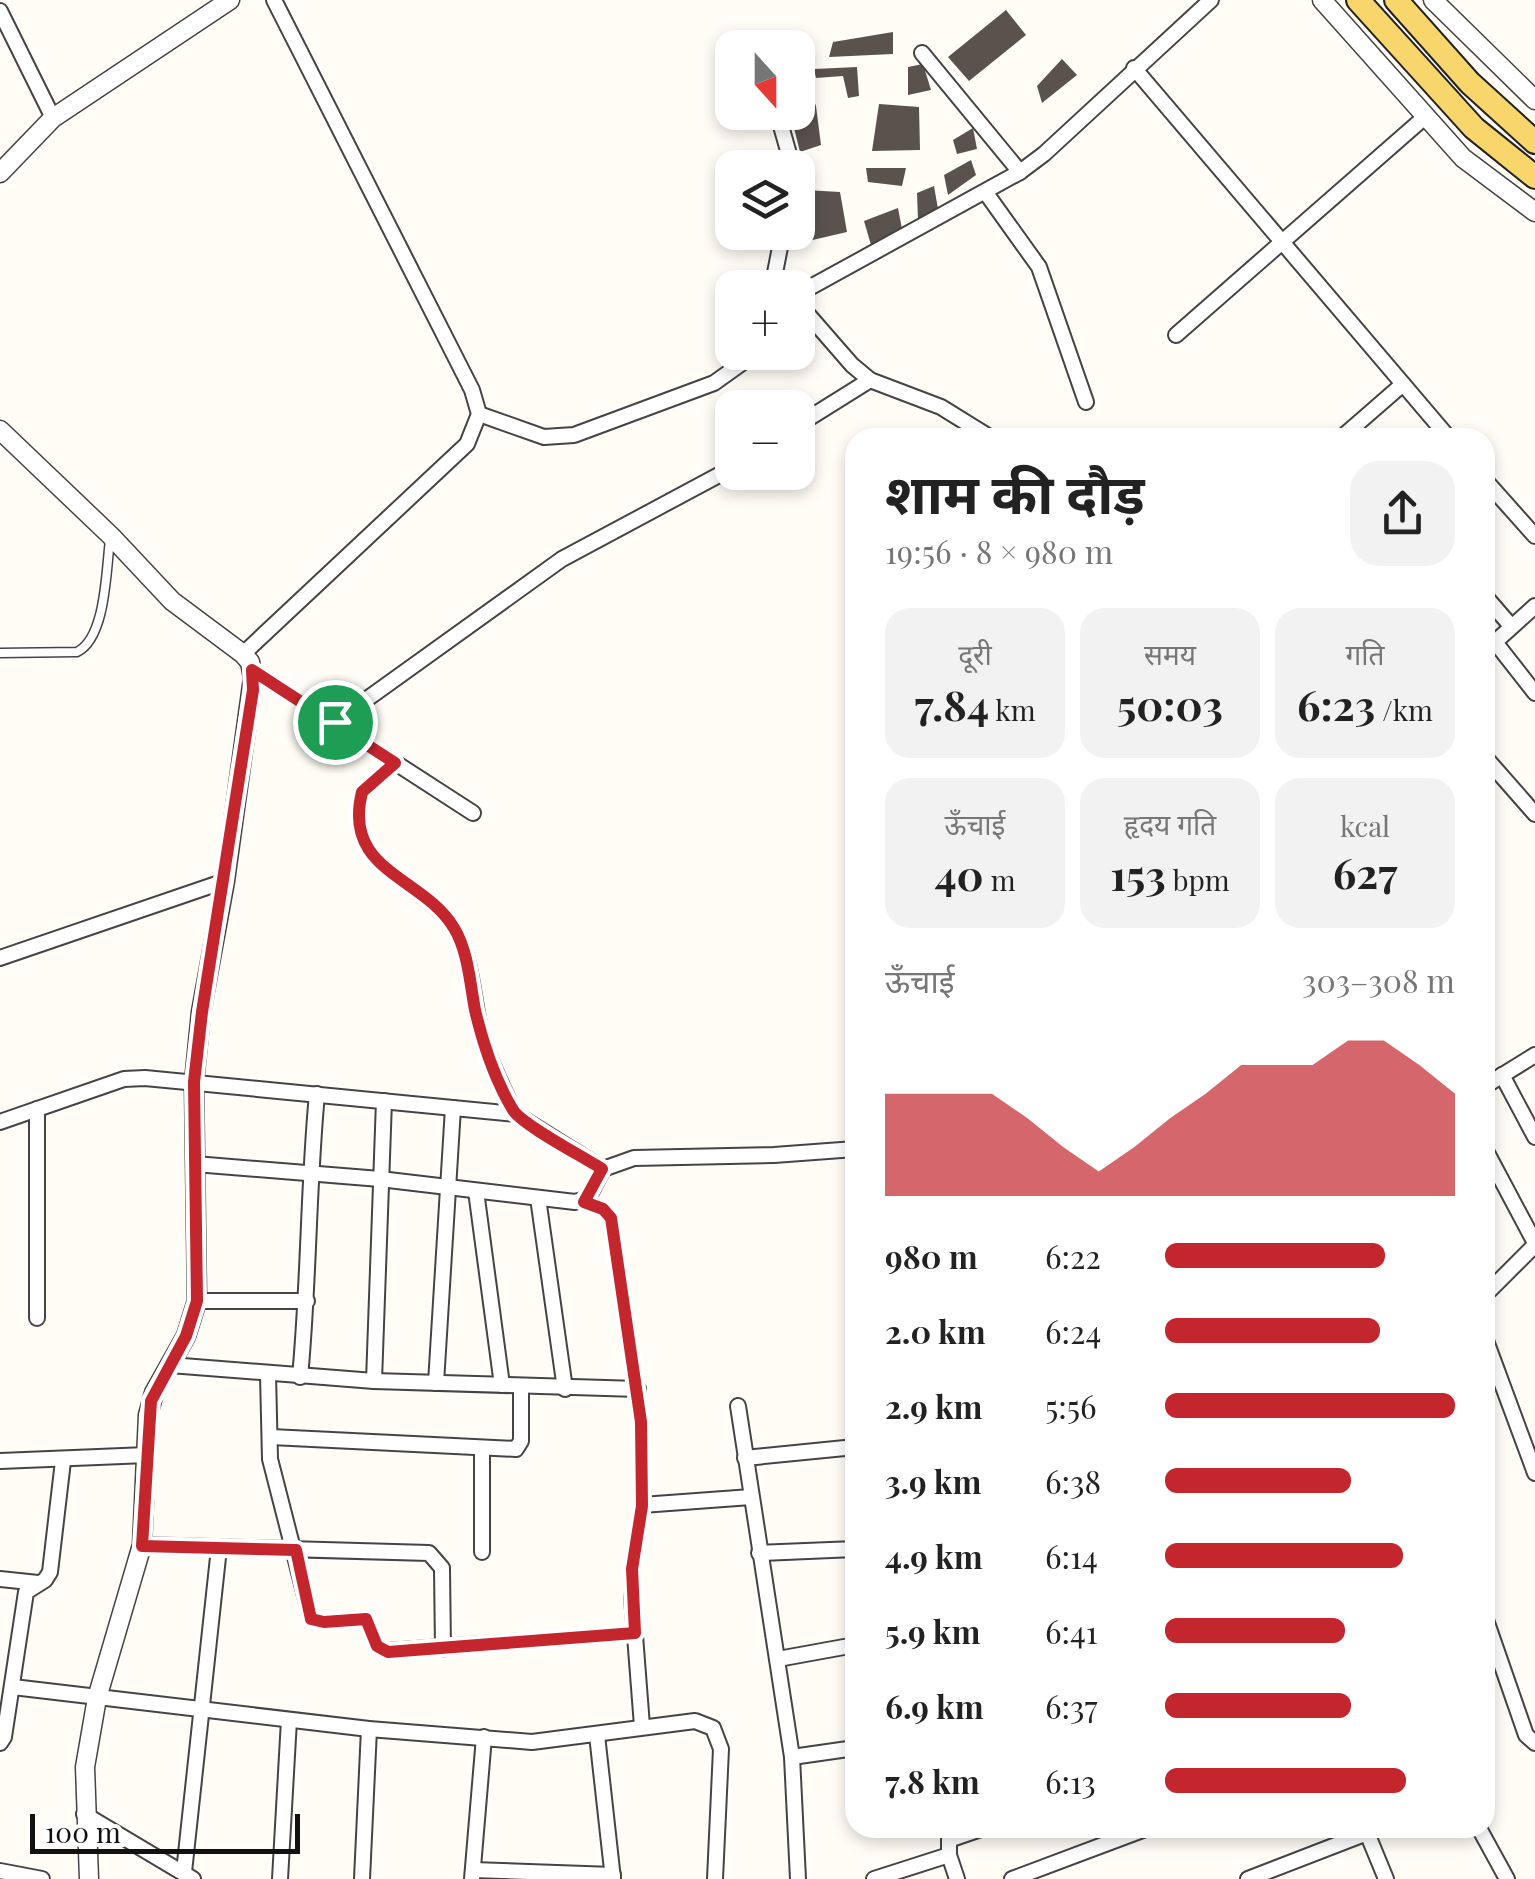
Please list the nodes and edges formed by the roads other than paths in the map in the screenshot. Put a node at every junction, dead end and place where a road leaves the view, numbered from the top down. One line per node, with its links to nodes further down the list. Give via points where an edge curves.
1 (230, 0): 13 (street)
2 (274, 0): 28 (street, via 472,390)
3 (1211, 0): 10 (street)
4 (1322, 0): 12 (street)
5 (1358, 0): 17 (main road, via 1474,128)
6 (1396, 0): 14 (main road, via 1470,83)
7 (1433, 0): 11 (street)
8 (0, 11): 13 (street)
9 (922, 52): 15 (street)
10 (1134, 68): 15 (street); 20 (street)
11 (1535, 100)
12 (1426, 116): 19 (street, via 1463,158); 20 (street)
13 (54, 118): 16 (street)
14 (1535, 142)
15 (1020, 172): 18 (street)
16 (0, 173)
17 (1535, 177)
18 (986, 192): 21 (street); 27 (street, via 1039,267)
19 (1535, 212)
20 (1284, 241): 23 (street); 26 (street)
21 (815, 285)
22 (815, 323): 25 (street)
23 (1176, 335)
24 (732, 370): 28 (street, via 714,383 574,434 544,436)
25 (870, 380): 29 (street); 30 (street, via 941,407)
26 (1403, 384): 31 (street); 32 (street)
27 (1086, 402)
28 (478, 414): 44 (street, via 468,444)
29 (815, 414)
30 (974, 428)
31 (1353, 428)
32 (1440, 428)
33 (0, 430): 36 (street)
34 (715, 477): 46 (street, via 562,558)
35 (1495, 491): 37 (street)
36 (111, 536): 43 (lane, via 97,629 86,647); 44 (street, via 172,601)
37 (1535, 536)
38 (1535, 606): 40 (street)
39 (1495, 608): 40 (street)
40 (1511, 626): 41 (street)
41 (1495, 642)
42 (1495, 652): 45 (street)
43 (0, 653)
44 (248, 662): 46 (street); 51 (street, via 253,690)
45 (1535, 693)
46 (335, 722): 47 (street)
47 (395, 763): 49 (street); 61 (street, via 362,792 360,832 370,854 452,925 482,1039)
48 (1495, 768): 50 (street)
49 (473, 813)
50 (1535, 814)
51 (225, 880): 52 (street); 56 (street)
52 (0, 958)
53 (1535, 1056): 54 (street)
54 (1502, 1075): 55 (street); 63 (street)
55 (1495, 1080)
56 (194, 1082): 57 (street); 60 (street, via 124,1078); 65 (street)
57 (318, 1094): 58 (street); 68 (street)
58 (384, 1101): 59 (street); 69 (street)
59 (453, 1108): 61 (street); 70 (street)
60 (38, 1109): 62 (street); 78 (street)
61 (516, 1114): 67 (street)
62 (0, 1122)
63 (1535, 1137)
64 (845, 1150): 67 (street, via 634,1158)
65 (195, 1164): 68 (street); 76 (street)
66 (1495, 1168): 74 (street)
67 (602, 1169): 73 (street)
68 (310, 1172): 69 (street); 77 (street)
69 (380, 1179): 70 (street); 83 (street)
70 (447, 1188): 71 (street); 84 (street)
71 (476, 1192): 72 (street); 85 (street)
72 (538, 1198): 73 (street); 88 (street)
73 (584, 1202): 87 (street, via 611,1218)
74 (1535, 1244): 75 (street)
75 (1495, 1284)
76 (197, 1301): 77 (street); 79 (street)
77 (308, 1301): 82 (street)
78 (37, 1318)
79 (170, 1365): 81 (street); 93 (street, via 151,1401)
80 (1495, 1365): 97 (street)
81 (268, 1375): 82 (street); 90 (street)
82 (300, 1377): 83 (street)
83 (374, 1381): 84 (street)
84 (436, 1383): 85 (street)
85 (502, 1386): 86 (street)
86 (521, 1387): 88 (street); 92 (street, via 520,1447)
87 (638, 1388): 88 (street); 99 (street)
88 (565, 1389)
89 (738, 1406): 94 (street)
90 (271, 1437): 92 (street); 103 (street, via 272,1472)
91 (845, 1448): 94 (street)
92 (482, 1449): 104 (street)
93 (147, 1455): 95 (street); 100 (street)
94 (745, 1458): 98 (street)
95 (63, 1460): 96 (street); 107 (street, via 50,1572)
96 (0, 1461)
97 (1535, 1473)
98 (751, 1497): 99 (street); 105 (street)
99 (642, 1506): 108 (street, via 632,1569)
100 (142, 1546): 101 (street); 114 (street)
101 (219, 1548): 103 (street); 115 (street)
102 (845, 1549): 105 (street)
103 (296, 1550): 111 (street, via 311,1619 366,1619 377,1646 388,1652); 111 (street, via 433,1556 443,1574)
104 (482, 1552)
105 (759, 1553): 112 (street)
106 (0, 1578): 107 (street)
107 (38, 1583): 113 (street, via 24,1601)
108 (635, 1633): 111 (street); 117 (street)
109 (1495, 1645): 122 (street, via 1526,1735)
110 (845, 1647): 112 (street)
111 (443, 1650)
112 (778, 1659): 124 (street)
113 (12, 1686): 114 (street); 121 (street)
114 (98, 1698): 115 (street); 125 (street)
115 (200, 1708): 116 (street); 135 (street)
116 (289, 1720): 118 (street); 139 (street)
117 (642, 1726): 119 (street); 141 (street, via 695,1721 718,1736)
118 (369, 1730): 120 (street); 140 (street)
119 (596, 1734): 120 (street, via 532,1742); 136 (street)
120 (484, 1736): 134 (street)
121 (0, 1743)
122 (1535, 1743)
123 (845, 1749): 124 (street)
124 (792, 1757): 142 (street)
125 (84, 1814): 135 (street); 138 (street)
126 (955, 1838): 131 (street)
127 (1126, 1838): 133 (street)
128 (1348, 1838): 146 (street)
129 (1373, 1838): 147 (street)
130 (1484, 1838): 148 (street)
131 (949, 1855): 143 (street); 144 (street)
132 (0, 1872): 137 (street)
133 (1051, 1872): 145 (street)
134 (473, 1874): 136 (street)
135 (188, 1876)
136 (613, 1877)
137 (42, 1879)
138 (88, 1879)
139 (280, 1879)
140 (362, 1879)
141 (715, 1879)
142 (798, 1879)
143 (874, 1879)
144 (957, 1879)
145 (1012, 1879)
146 (1248, 1879)
147 (1386, 1879)
148 (1507, 1879)

